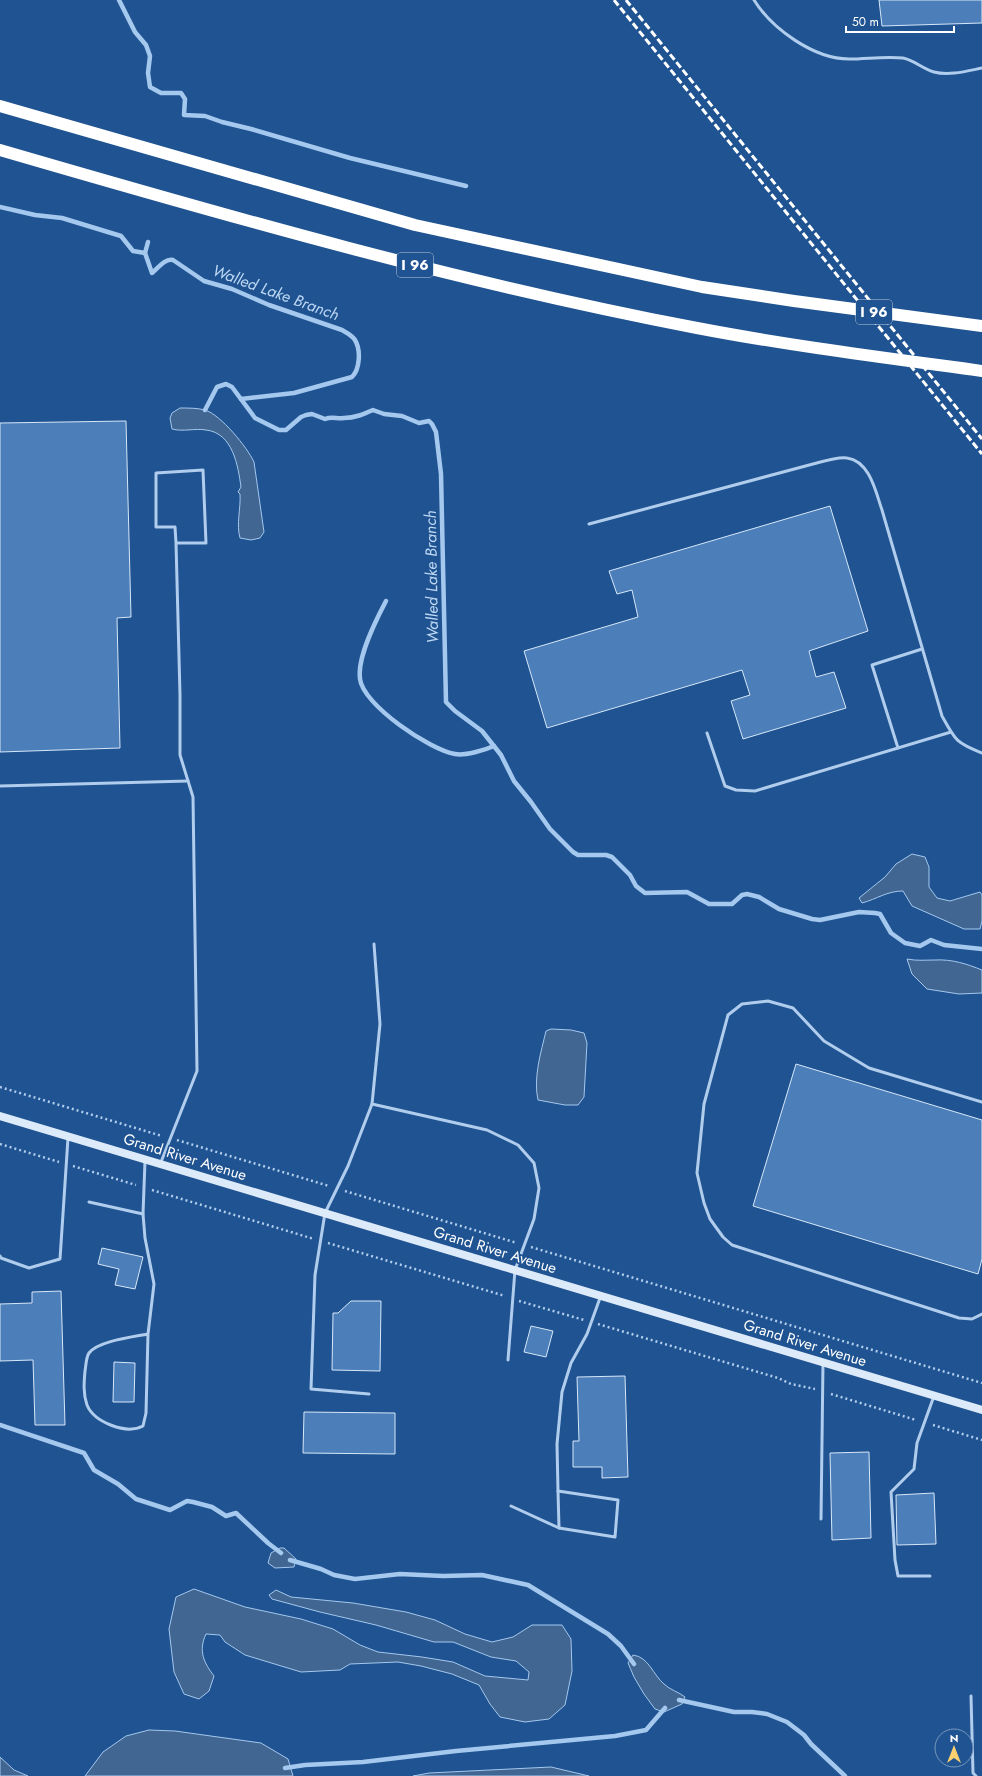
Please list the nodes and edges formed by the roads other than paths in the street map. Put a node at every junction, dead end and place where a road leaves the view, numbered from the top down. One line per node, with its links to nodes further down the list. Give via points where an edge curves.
1 (754, 0): 2 (lane, via 762,12 794,40 826,55 847,59 905,58 934,72 959,73)
2 (982, 68)
3 (0, 106): 5 (highway, I 96, via 416,225 702,287)
4 (0, 150): 6 (highway, I 96, via 172,200 428,268 697,328 837,352)
5 (982, 326)
6 (982, 370)
7 (589, 524): 9 (lane, via 813,464 847,458 860,464 870,477 899,566)
8 (176, 543): 8 (lane, via 206,543 203,470 156,473 156,527 175,527); 14 (lane, via 180,755)
9 (922, 649): 10 (lane, via 942,716); 12 (lane, via 872,665)
10 (951, 732): 12 (lane); 13 (lane, via 955,740)
11 (707, 733): 12 (lane, via 726,786 736,790 755,791)
12 (898, 748)
13 (982, 753)
14 (188, 781): 15 (lane); 22 (lane, via 193,797 197,1071)
15 (0, 786)
16 (374, 944): 18 (lane, via 380,1024)
17 (982, 1102): 29 (lane, via 869,1068 824,1041 793,1008 768,1001 742,1004 728,1015 704,1104 697,1173 710,1219 723,1238 732,1245 959,1318 972,1319)
18 (372, 1104): 24 (lane, via 348,1166); 27 (lane, via 487,1130 518,1145 534,1163 538,1188 534,1219)
19 (0, 1116): 20 (main road, Grand River Avenue)
20 (68, 1136): 21 (main road, Grand River Avenue); 26 (lane, via 60,1260 29,1268)
21 (145, 1160): 22 (main road, Grand River Avenue); 25 (lane)
22 (160, 1164): 24 (main road, Grand River Avenue)
23 (89, 1202): 25 (lane)
24 (325, 1213): 27 (main road, Grand River Avenue); 33 (lane, via 315,1275 311,1389)
25 (143, 1214): 30 (lane, via 154,1284)
26 (0, 1256)
27 (515, 1270): 28 (main road, Grand River Avenue); 31 (lane)
28 (601, 1296): 32 (main road, Grand River Avenue); 36 (lane, via 587,1334 571,1363 562,1392 557,1444)
29 (982, 1314)
30 (148, 1334): 30 (lane, via 145,1421 142,1426 130,1430 114,1427 94,1414 87,1405 84,1390 89,1353 99,1346)
31 (508, 1360)
32 (823, 1362): 34 (main road, Grand River Avenue); 38 (lane)
33 (369, 1394)
34 (934, 1396): 35 (main road, Grand River Avenue); 40 (lane, via 917,1443 914,1468 891,1492 898,1576)
35 (982, 1410)
36 (558, 1491): 39 (lane); 39 (lane, via 618,1500 615,1537)
37 (510, 1506): 39 (lane)
38 (821, 1519)
39 (559, 1528)
40 (930, 1576)
41 (971, 1696): 42 (lane, via 973,1773)
42 (976, 1776)

